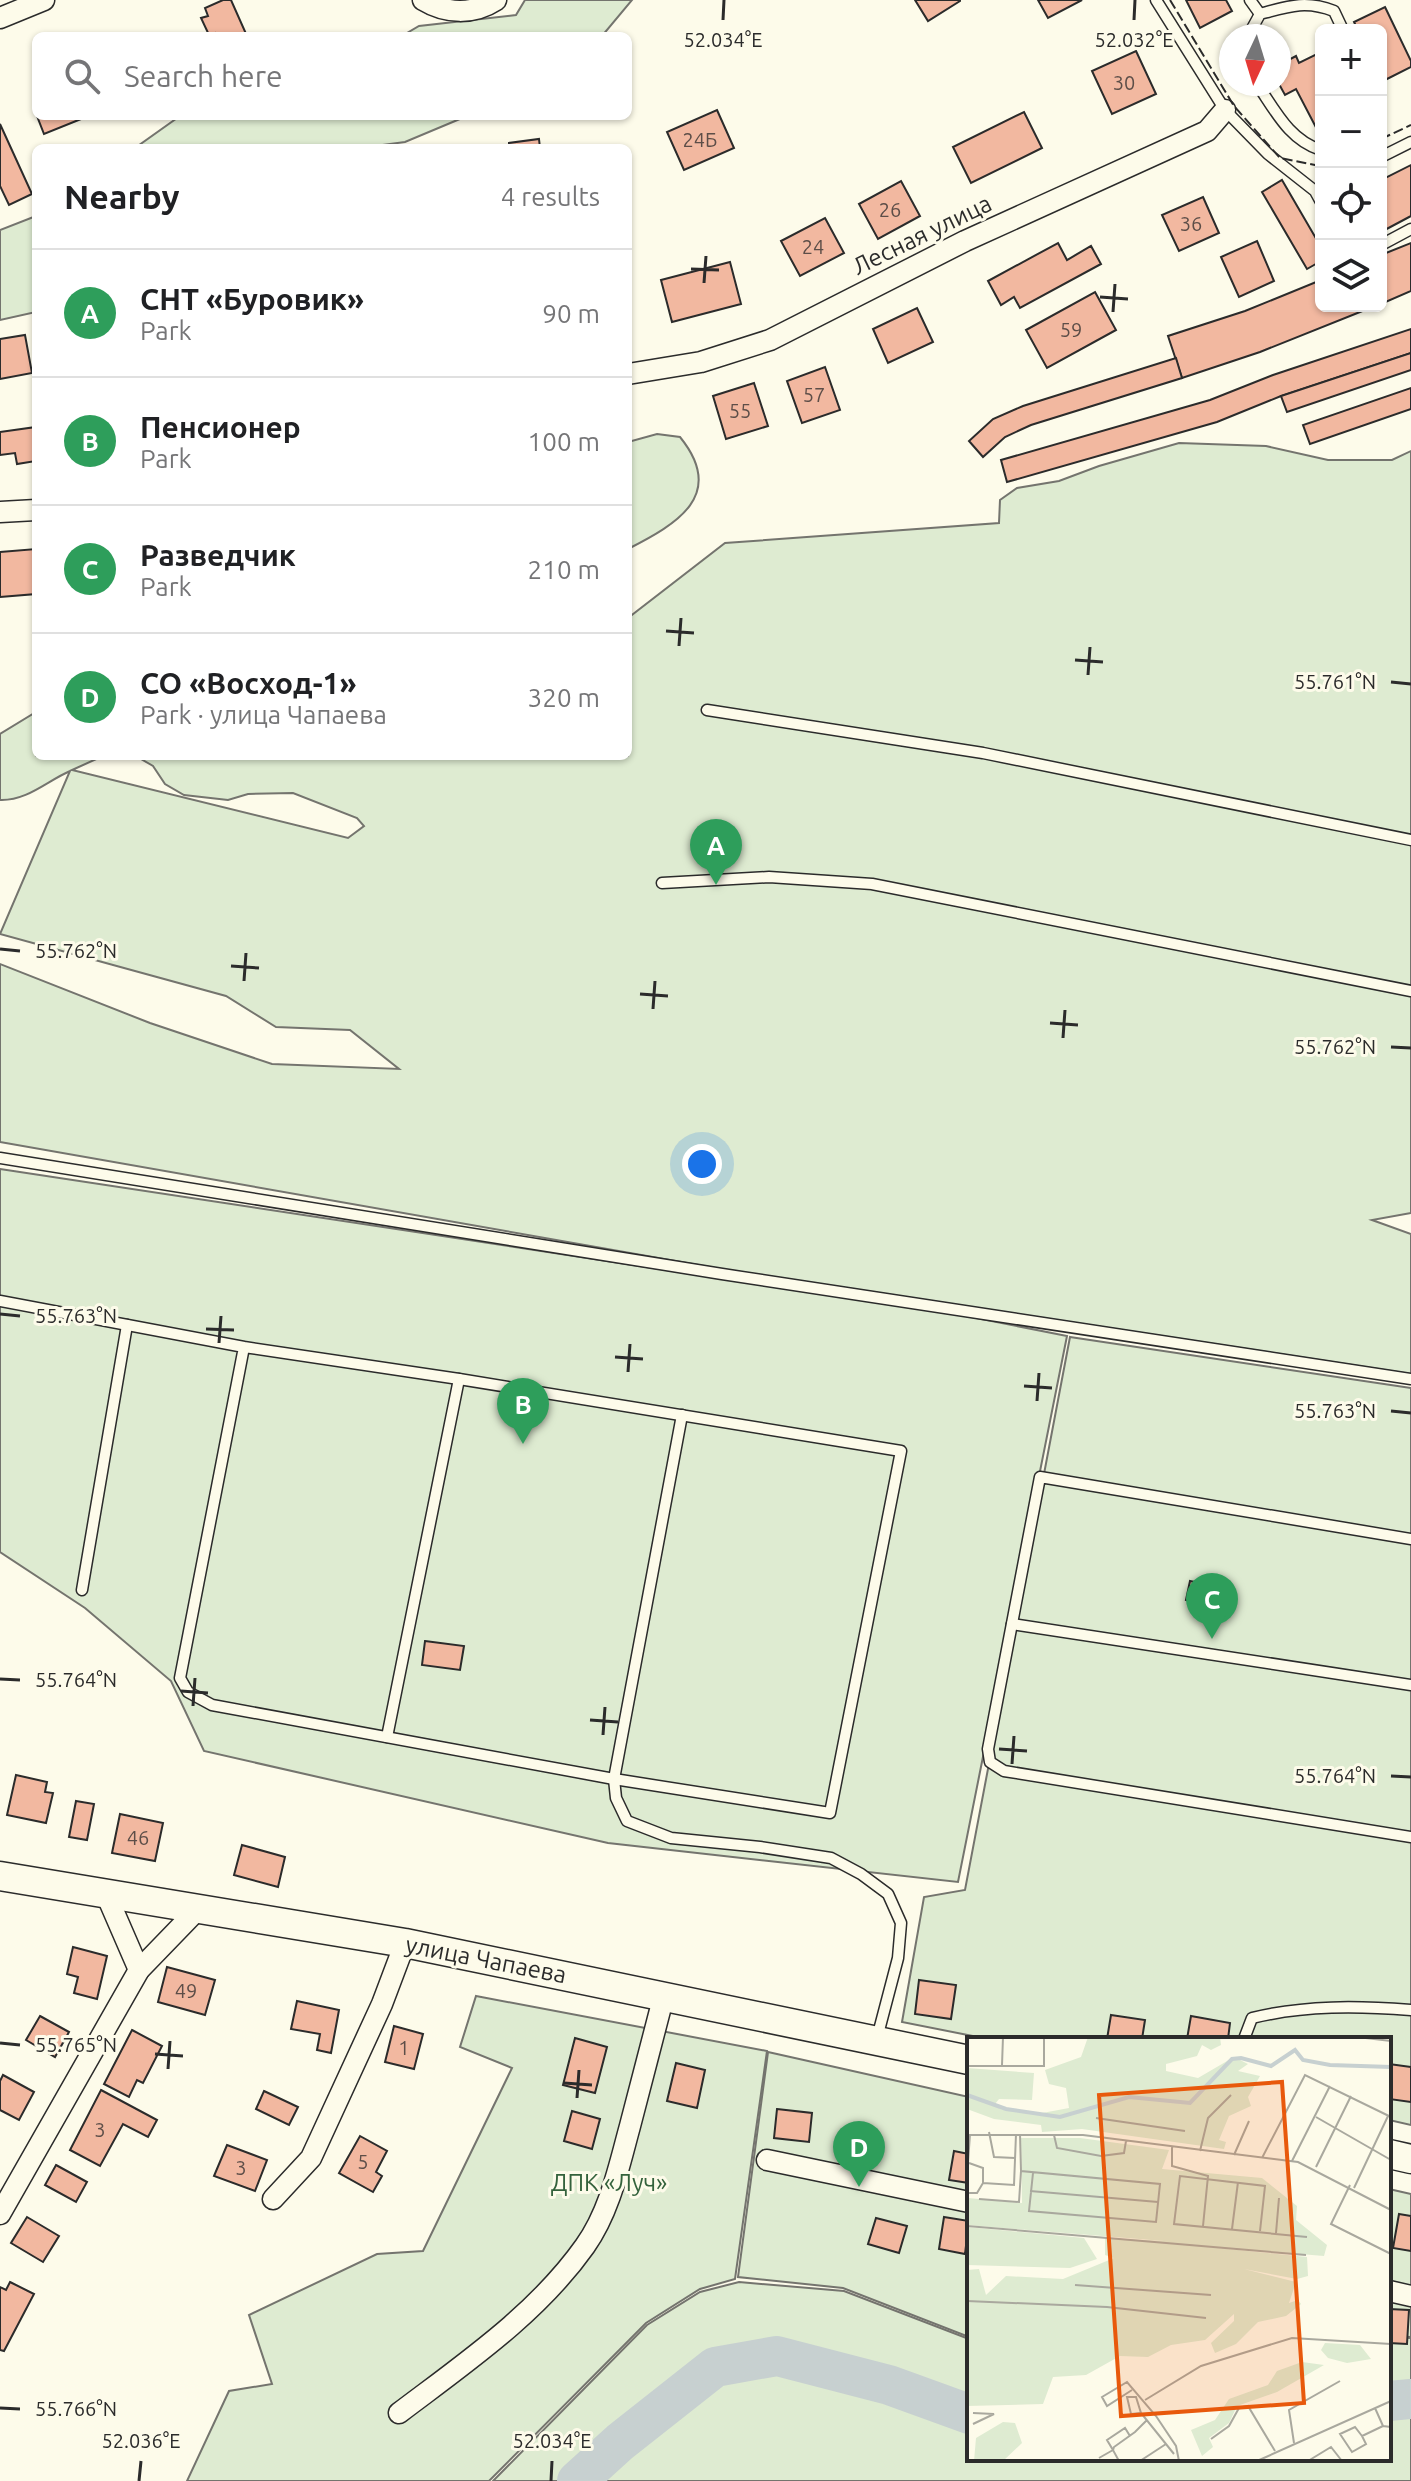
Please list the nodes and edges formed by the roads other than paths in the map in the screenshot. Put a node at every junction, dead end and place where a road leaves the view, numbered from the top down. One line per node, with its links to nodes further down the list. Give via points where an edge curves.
1 (44, 0): 7 (street)
2 (423, 0): 3 (street, via 451,11 471,11)
3 (496, 0)
4 (1156, 0): 11 (lane)
5 (1250, 0): 6 (lane)
6 (1260, 14): 8 (lane); 9 (lane, via 1314,3 1334,11)
7 (0, 18)
8 (1255, 24)
9 (1340, 24)
10 (1265, 96): 13 (lane, via 1293,136)
11 (1225, 110): 15 (lane, via 1268,154); 18 (street, Лесная улица, via 1207,131 965,241 770,340 701,362)
12 (1411, 142): 14 (lane)
13 (1315, 148)
14 (1387, 154)
15 (1315, 188)
16 (1411, 229): 17 (lane)
17 (1387, 242)
18 (632, 373)
19 (32, 510): 20 (street)
20 (0, 512)
21 (707, 710): 22 (lane, via 983,753)
22 (1411, 840)
23 (662, 883): 24 (lane, via 769,877 872,884)
24 (1411, 991)
25 (0, 1158): 30 (lane)
26 (0, 1301): 27 (lane)
27 (127, 1325): 28 (lane); 33 (lane)
28 (244, 1347): 29 (lane); 36 (lane, via 180,1678 188,1692 212,1705)
29 (459, 1379): 31 (lane); 36 (lane)
30 (1411, 1379)
31 (682, 1415): 37 (lane); 37 (lane, via 901,1451 830,1813)
32 (1411, 1539): 34 (lane, via 1040,1477)
33 (82, 1590)
34 (1012, 1624): 35 (lane); 38 (lane, via 988,1749 990,1762 1004,1771)
35 (1411, 1685)
36 (387, 1737): 37 (lane)
37 (614, 1779): 47 (lane, via 627,1821 671,1838 831,1858 888,1894 901,1923 898,1958)
38 (1411, 1837)
39 (0, 1876): 40 (street, улица Чапаева)
40 (106, 1894): 41 (street, улица Чапаева); 43 (street)
41 (198, 1909): 42 (street, улица Чапаева); 43 (street)
42 (405, 1943): 44 (street, улица Чапаева); 52 (street, via 311,2158)
43 (139, 1970): 54 (street)
44 (664, 1995): 47 (street, улица Чапаева); 57 (street, via 616,2177 587,2244 555,2284 493,2341)
45 (1411, 2010): 46 (lane, via 1359,2006 1280,2012 1252,2018)
46 (1245, 2037)
47 (877, 2040): 48 (street, улица Чапаева)
48 (967, 2060)
49 (1391, 2154): 50 (street)
50 (1411, 2159)
51 (767, 2160): 53 (street)
52 (273, 2199)
53 (967, 2202)
54 (0, 2214)
55 (1391, 2291): 56 (street)
56 (1411, 2296)
57 (399, 2413)

